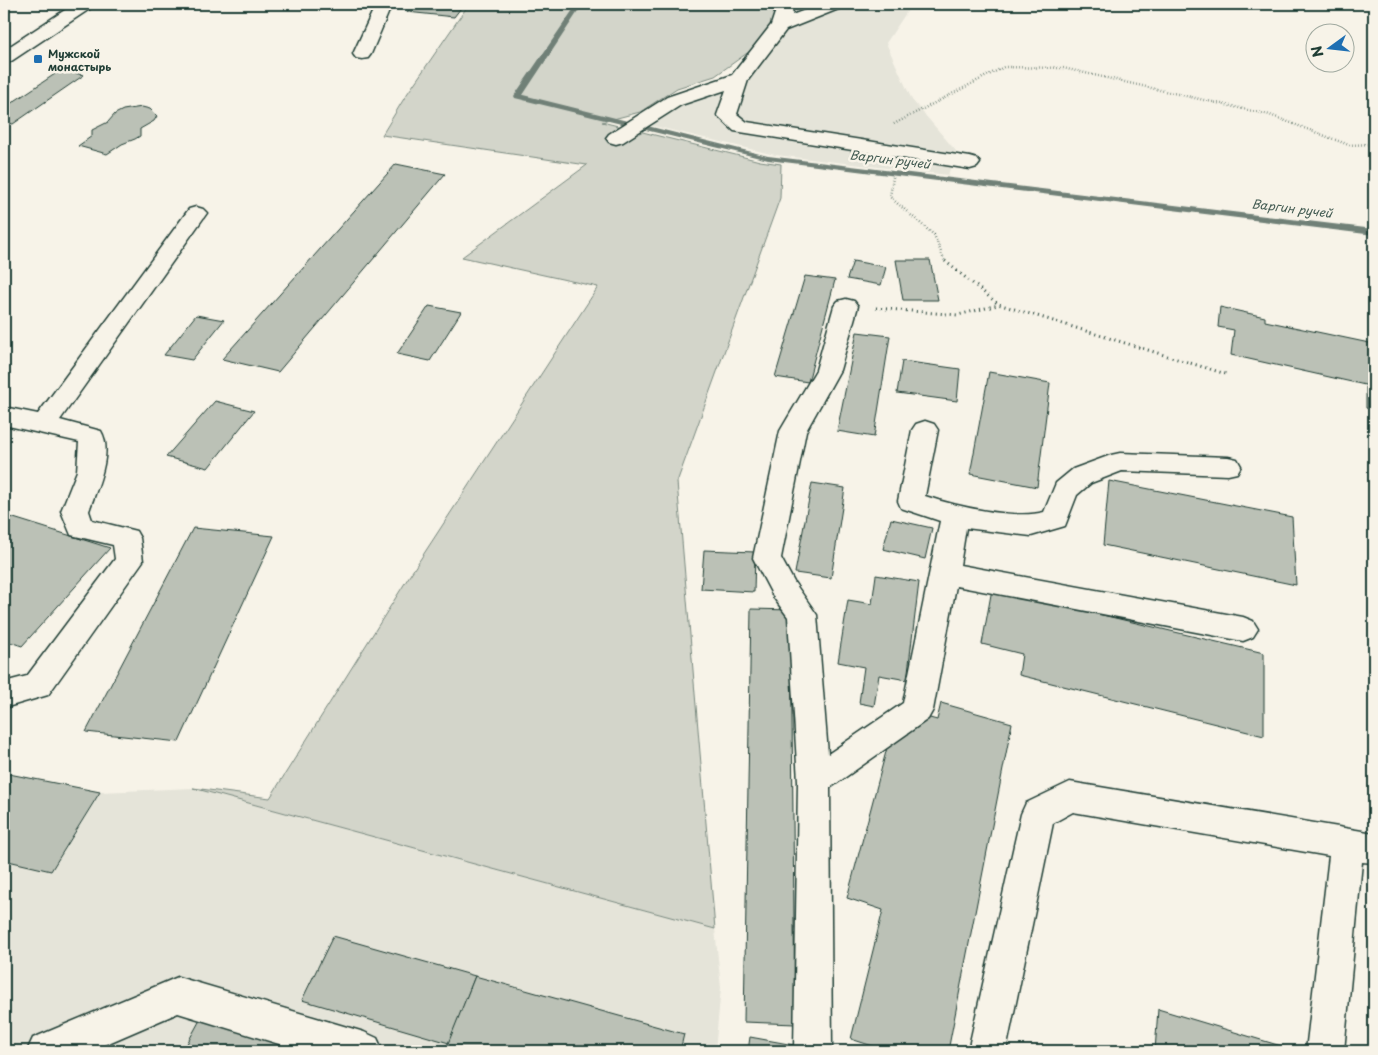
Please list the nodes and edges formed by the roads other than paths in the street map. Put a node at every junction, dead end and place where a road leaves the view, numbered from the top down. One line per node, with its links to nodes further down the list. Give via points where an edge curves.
1 (85, 4): 7 (street)
2 (384, 4): 6 (street)
3 (786, 4): 5 (street)
4 (835, 4): 5 (street)
5 (780, 26): 8 (street)
6 (362, 54)
7 (4, 58)
8 (738, 79): 9 (street, via 674,101); 10 (street, via 727,115 741,127)
9 (616, 138)
10 (970, 163)
11 (196, 213): 14 (street)
12 (846, 306): 21 (street, via 828,370 793,431 767,558 802,615)
13 (4, 416): 14 (street)
14 (44, 424): 20 (street, via 92,437 90,471 75,511 81,528 126,538 129,562 37,686)
15 (925, 430): 17 (street, via 911,501)
16 (1228, 466): 17 (street, via 1120,462 1082,476 1065,490 1055,518 1031,526)
17 (955, 516): 18 (street)
18 (945, 573): 19 (street); 21 (street, via 917,710)
19 (1243, 628)
20 (4, 695)
21 (814, 781): 25 (street)
22 (1361, 846): 26 (street, via 1070,797 1038,814); 27 (street)
23 (46, 1051): 24 (street, via 178,995)
24 (364, 1051)
25 (813, 1051)
26 (987, 1051)
27 (1325, 1051)

